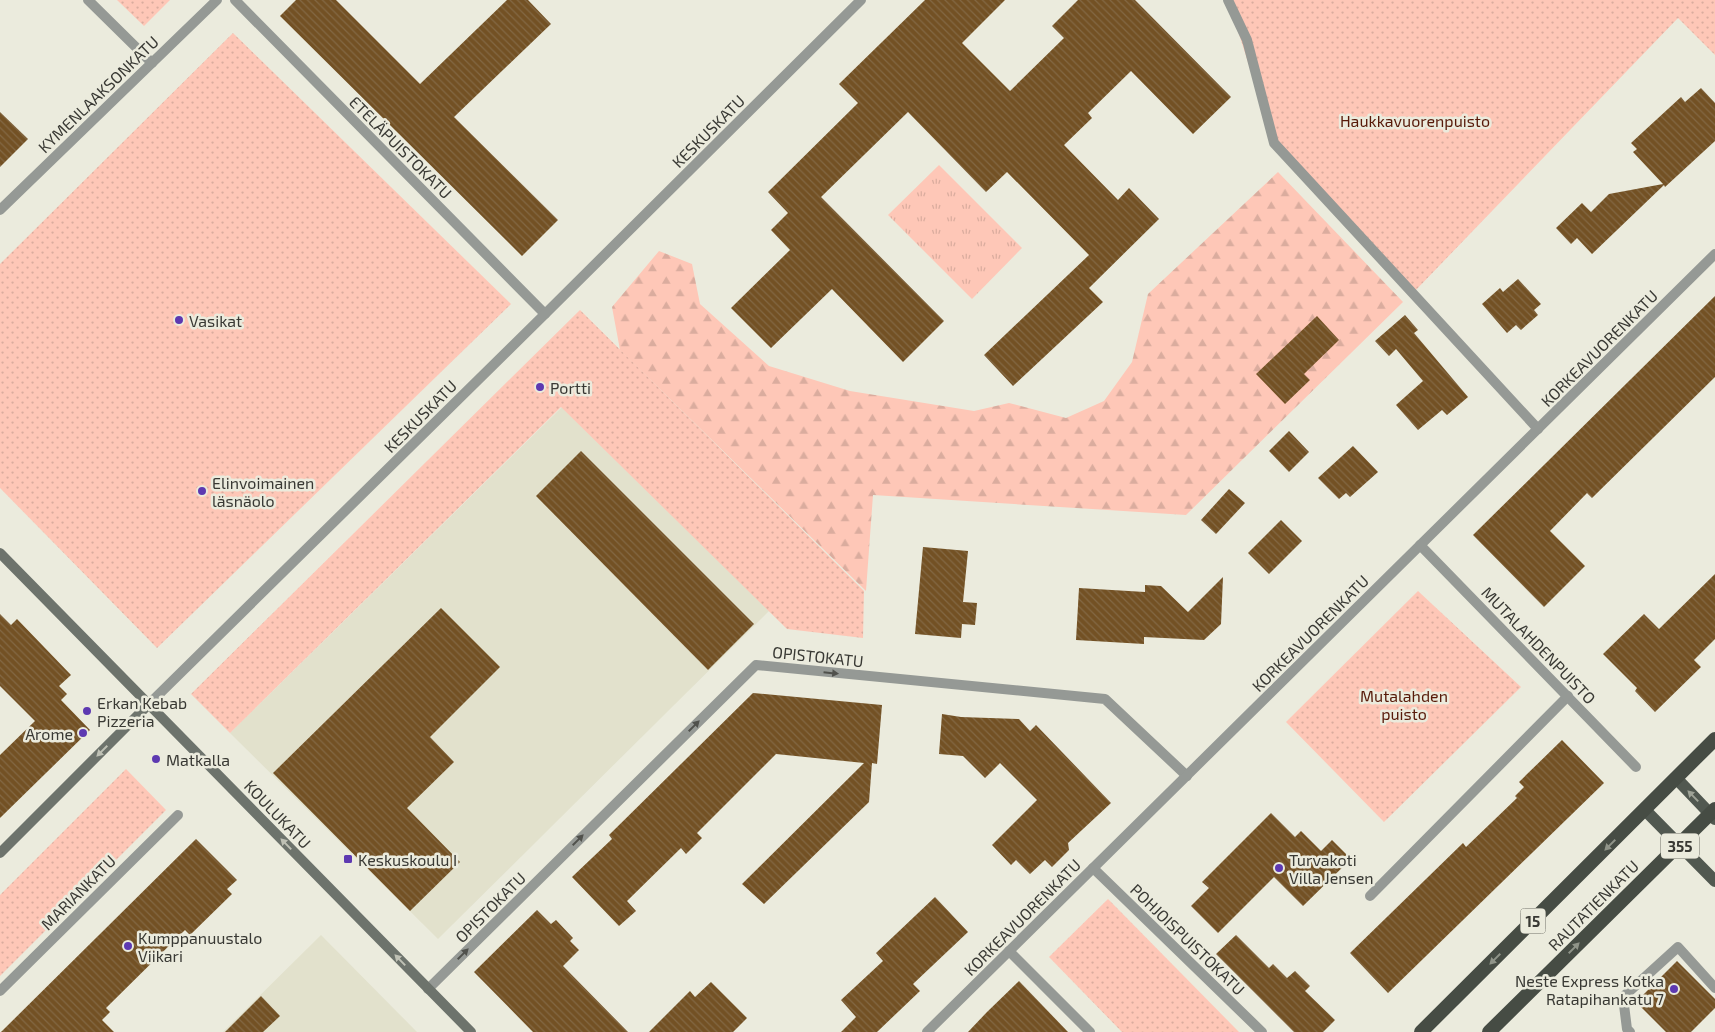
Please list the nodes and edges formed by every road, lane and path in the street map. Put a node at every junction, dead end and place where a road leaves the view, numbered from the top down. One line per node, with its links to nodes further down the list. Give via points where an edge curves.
1 (88, 0): 6 (street)
2 (217, 0): 6 (street, KYMENLAAKSONKATU)
3 (235, 0): 9 (street, ETELÄPUISTOKATU)
4 (861, 0): 9 (street, KESKUSKATU)
5 (1228, 0): 10 (street, via 1247,40 1274,143)
6 (152, 63): 7 (street, KYMENLAAKSONKATU)
7 (0, 210)
8 (1715, 254): 10 (street, KORKEAVUORENKATU)
9 (545, 314): 14 (street, KESKUSKATU)
10 (1538, 428): 11 (street, KORKEAVUORENKATU)
11 (1420, 546): 13 (street, MUTALAHDENPUISTO); 17 (street, KORKEAVUORENKATU)
12 (0, 553): 14 (main road, KOULUKATU)
13 (1568, 696): 16 (street, MUTALAHDENPUISTO); 26 (street)
14 (149, 704): 23 (main road, KESKUSKATU, one-way to 23); 29 (main road, KOULUKATU, one-way to 14)
15 (1715, 739): 18 (highway, 15)
16 (1636, 767)
17 (1186, 776): 24 (street, KORKEAVUORENKATU); 29 (street, OPISTOKATU, one-way to 17, via 756,666 1105,699)
18 (1676, 778): 19 (highway, 15); 20 (main road, 355, one-way to 18)
19 (1645, 810): 22 (main road, 355); 35 (highway, RAUTATIENKATU / 15, one-way to 35)
20 (1713, 814): 22 (highway, RAUTATIENKATU)
21 (178, 815): 30 (street, MARIANKATU)
22 (1679, 845): 25 (main road, 355); 36 (highway, RAUTATIENKATU, one-way to 22)
23 (0, 853)
24 (1093, 868): 27 (street, KORKEAVUORENKATU); 34 (street, POHJOISPUISTOKATU)
25 (1715, 881)
26 (1370, 896)
27 (1009, 951): 32 (street, KORKEAVUORENKATU); 33 (street)
28 (1715, 988): 37 (street, via 1678,948 1622,997 1626,1029)
29 (428, 989): 31 (main road, KOULUKATU)
30 (0, 991)
31 (470, 1032)
32 (927, 1032)
33 (1090, 1032)
34 (1262, 1032)
35 (1421, 1032)
36 (1489, 1032)
37 (1630, 1032)

